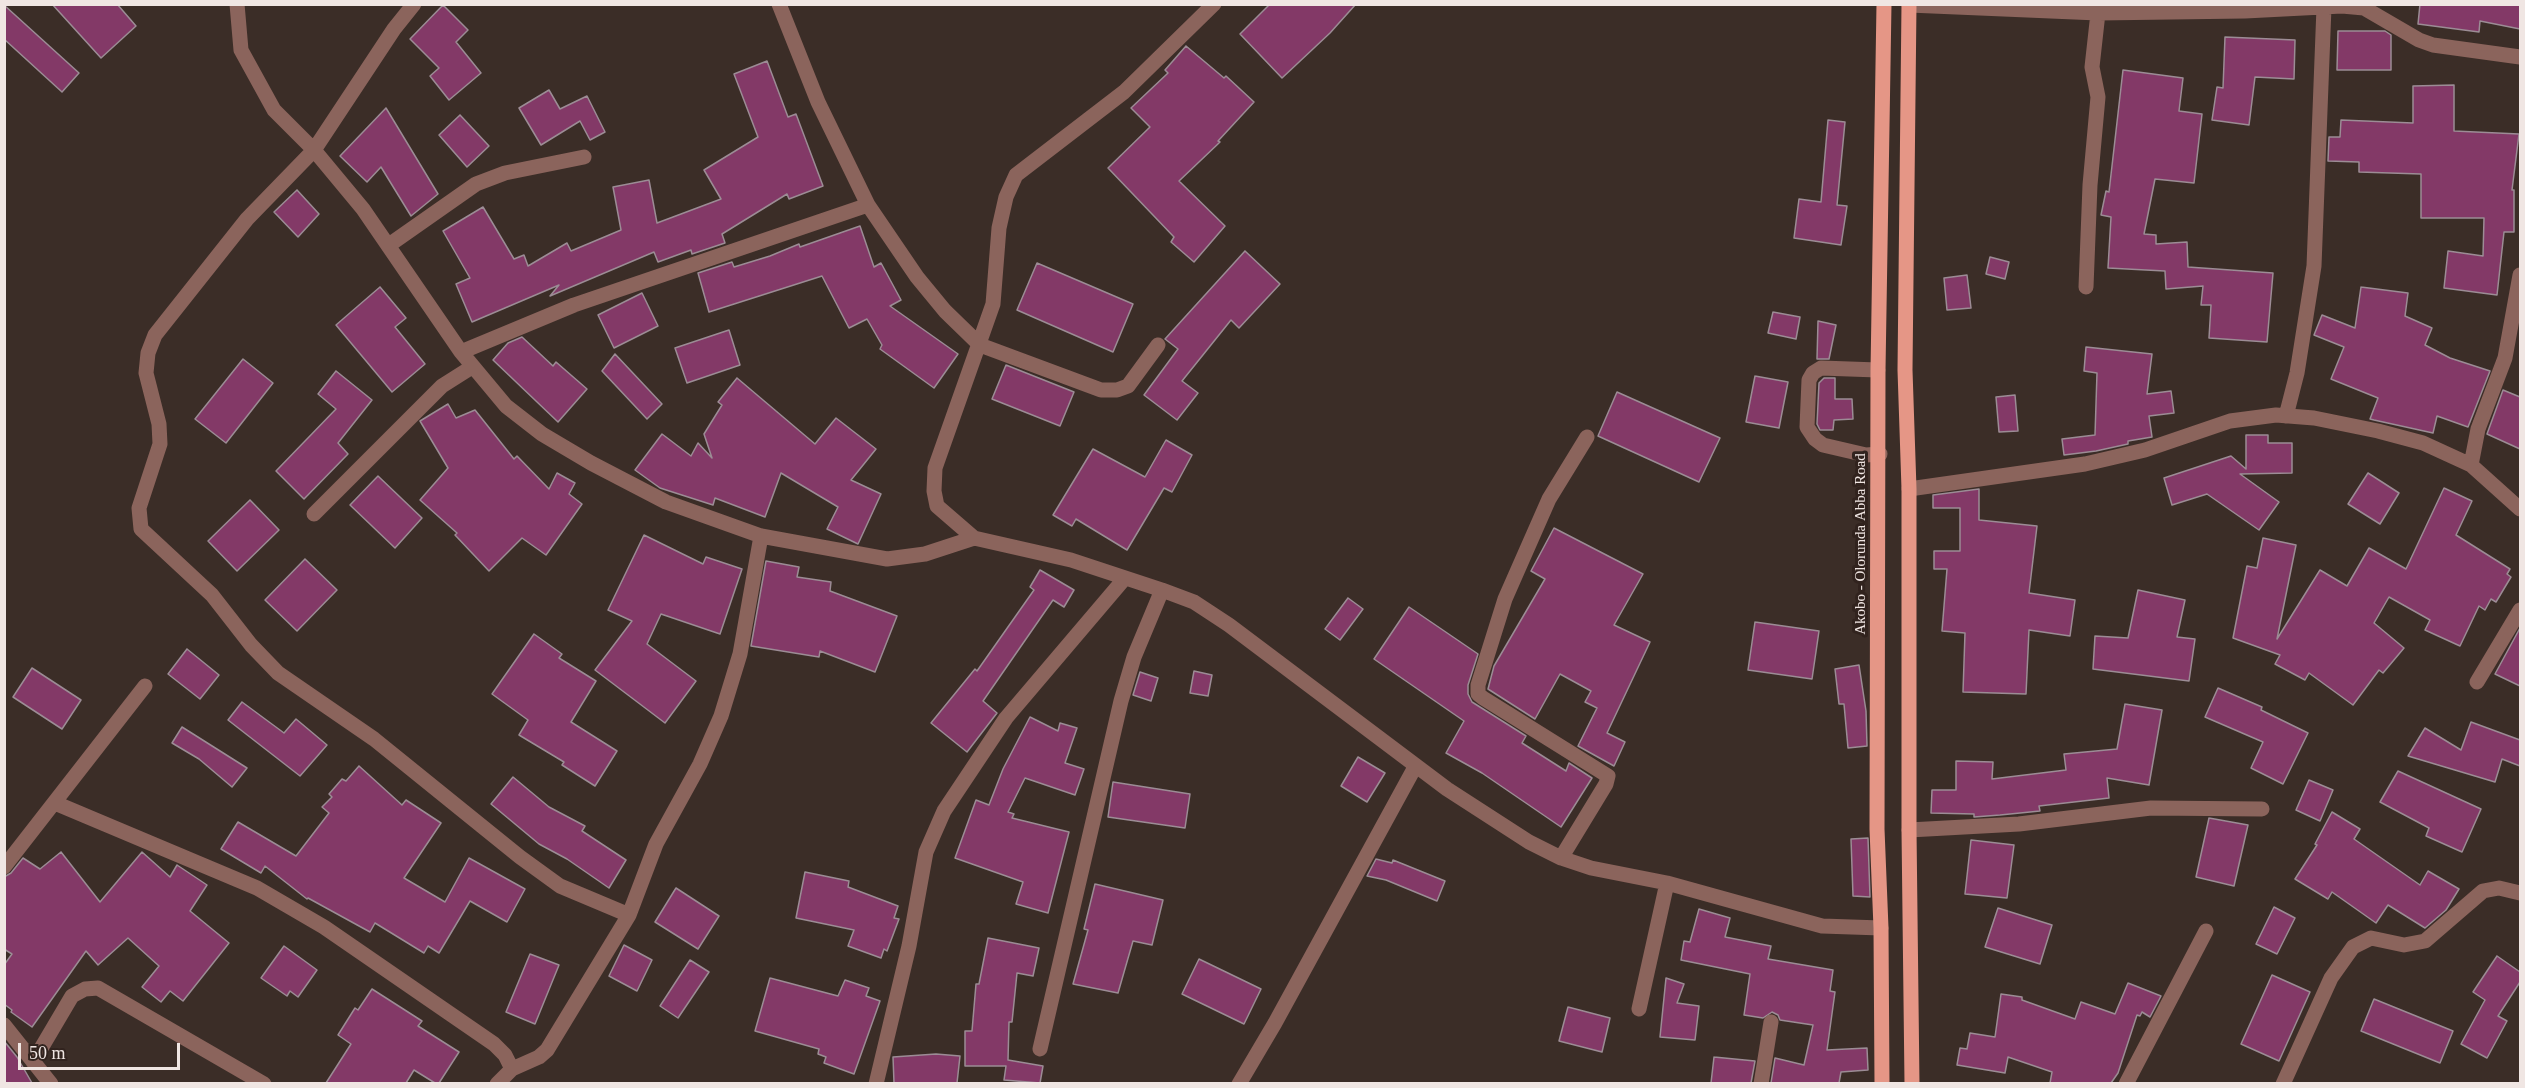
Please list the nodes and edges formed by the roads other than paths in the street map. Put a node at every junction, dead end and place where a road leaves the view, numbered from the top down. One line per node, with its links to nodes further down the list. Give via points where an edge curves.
1 (237, 4): 11 (street, via 241,50 274,110)
2 (414, 4): 11 (street)
3 (779, 4): 13 (street, via 818,102)
4 (1214, 4): 17 (street, via 1124,92 1016,175 999,228 993,304)
5 (1884, 4): 21 (main road, Akobo - Olorunda Abba Road)
6 (1909, 5): 9 (street); 26 (main road, via 1905,370)
7 (2365, 6): 8 (street); 10 (street, via 2433,45)
8 (2324, 7): 9 (street); 22 (street, via 2314,266)
9 (2098, 13): 16 (street, via 2092,67 2098,97)
10 (2520, 57)
11 (314, 150): 14 (street); 44 (street, via 247,219 155,335 146,373 160,444 139,508 141,530 212,595 278,673 374,740 560,886)
12 (584, 157): 14 (street, via 505,173 476,184)
13 (868, 205): 17 (street, via 917,278); 19 (street, via 574,305)
14 (389, 245): 19 (street)
15 (2520, 275): 25 (street, via 2505,358 2478,429)
16 (2086, 287)
17 (980, 345): 18 (street, via 1101,390 1117,390 1128,386); 30 (street, via 935,468 934,491 937,506)
18 (1158, 345)
19 (461, 352): 20 (street)
20 (472, 367): 28 (street, via 442,387); 29 (street, via 506,406 542,434 591,463 666,502)
21 (1878, 370): 24 (main road, Akobo - Olorunda Abba Road); 24 (street, via 1821,368 1813,373 1809,380 1807,427 1823,445 1866,455)
22 (2286, 416): 25 (street, via 2378,430 2423,443); 26 (street, via 2230,421 2145,450 2085,464)
23 (1587, 437): 40 (street, via 1549,499 1505,600 1478,685 1482,698 1608,776)
24 (1880, 454): 45 (main road, Akobo - Olorunda Abba Road, via 1877,829)
25 (2471, 465): 27 (street)
26 (1909, 489): 39 (main road)
27 (2520, 509)
28 (314, 514)
29 (761, 536): 30 (street, via 887,559 925,554); 44 (street, via 740,654 721,716 700,764 656,844)
30 (974, 538): 31 (street, via 1071,560)
31 (1125, 578): 32 (street); 56 (street, via 1006,718 944,811 926,852 909,946)
32 (1162, 590): 36 (street, via 1194,602 1229,625); 50 (street, via 1134,657 1121,701)
33 (2520, 610): 34 (street)
34 (2477, 682)
35 (145, 686): 37 (street)
36 (1415, 767): 40 (street, via 1529,842); 57 (street)
37 (55, 803): 41 (street); 52 (street, via 257,888 315,921 494,1044)
38 (2262, 809): 39 (street, via 2151,808 2019,824)
39 (1909, 830): 60 (main road)
40 (1561, 858): 42 (street)
41 (4, 867)
42 (1668, 883): 45 (street, via 1822,926); 47 (street)
43 (2520, 892): 62 (street, via 2499,888 2483,891 2425,941 2404,945 2371,938 2353,947 2331,978)
44 (629, 915): 52 (street, via 547,1050)
45 (1881, 928): 59 (main road, Akobo - Olorunda Abba Road)
46 (2206, 931): 61 (street)
47 (1639, 1009)
48 (1771, 1023): 58 (street)
49 (4, 1025): 51 (street)
50 (1040, 1049)
51 (33, 1062): 53 (street); 54 (street, via 72,996 85,988 98,988)
52 (512, 1069): 55 (street)
53 (51, 1083)
54 (264, 1083)
55 (497, 1083)
56 (876, 1083)
57 (1239, 1083)
58 (1761, 1083)
59 (1882, 1083)
60 (1912, 1083)
61 (2126, 1083)
62 (2283, 1083)

